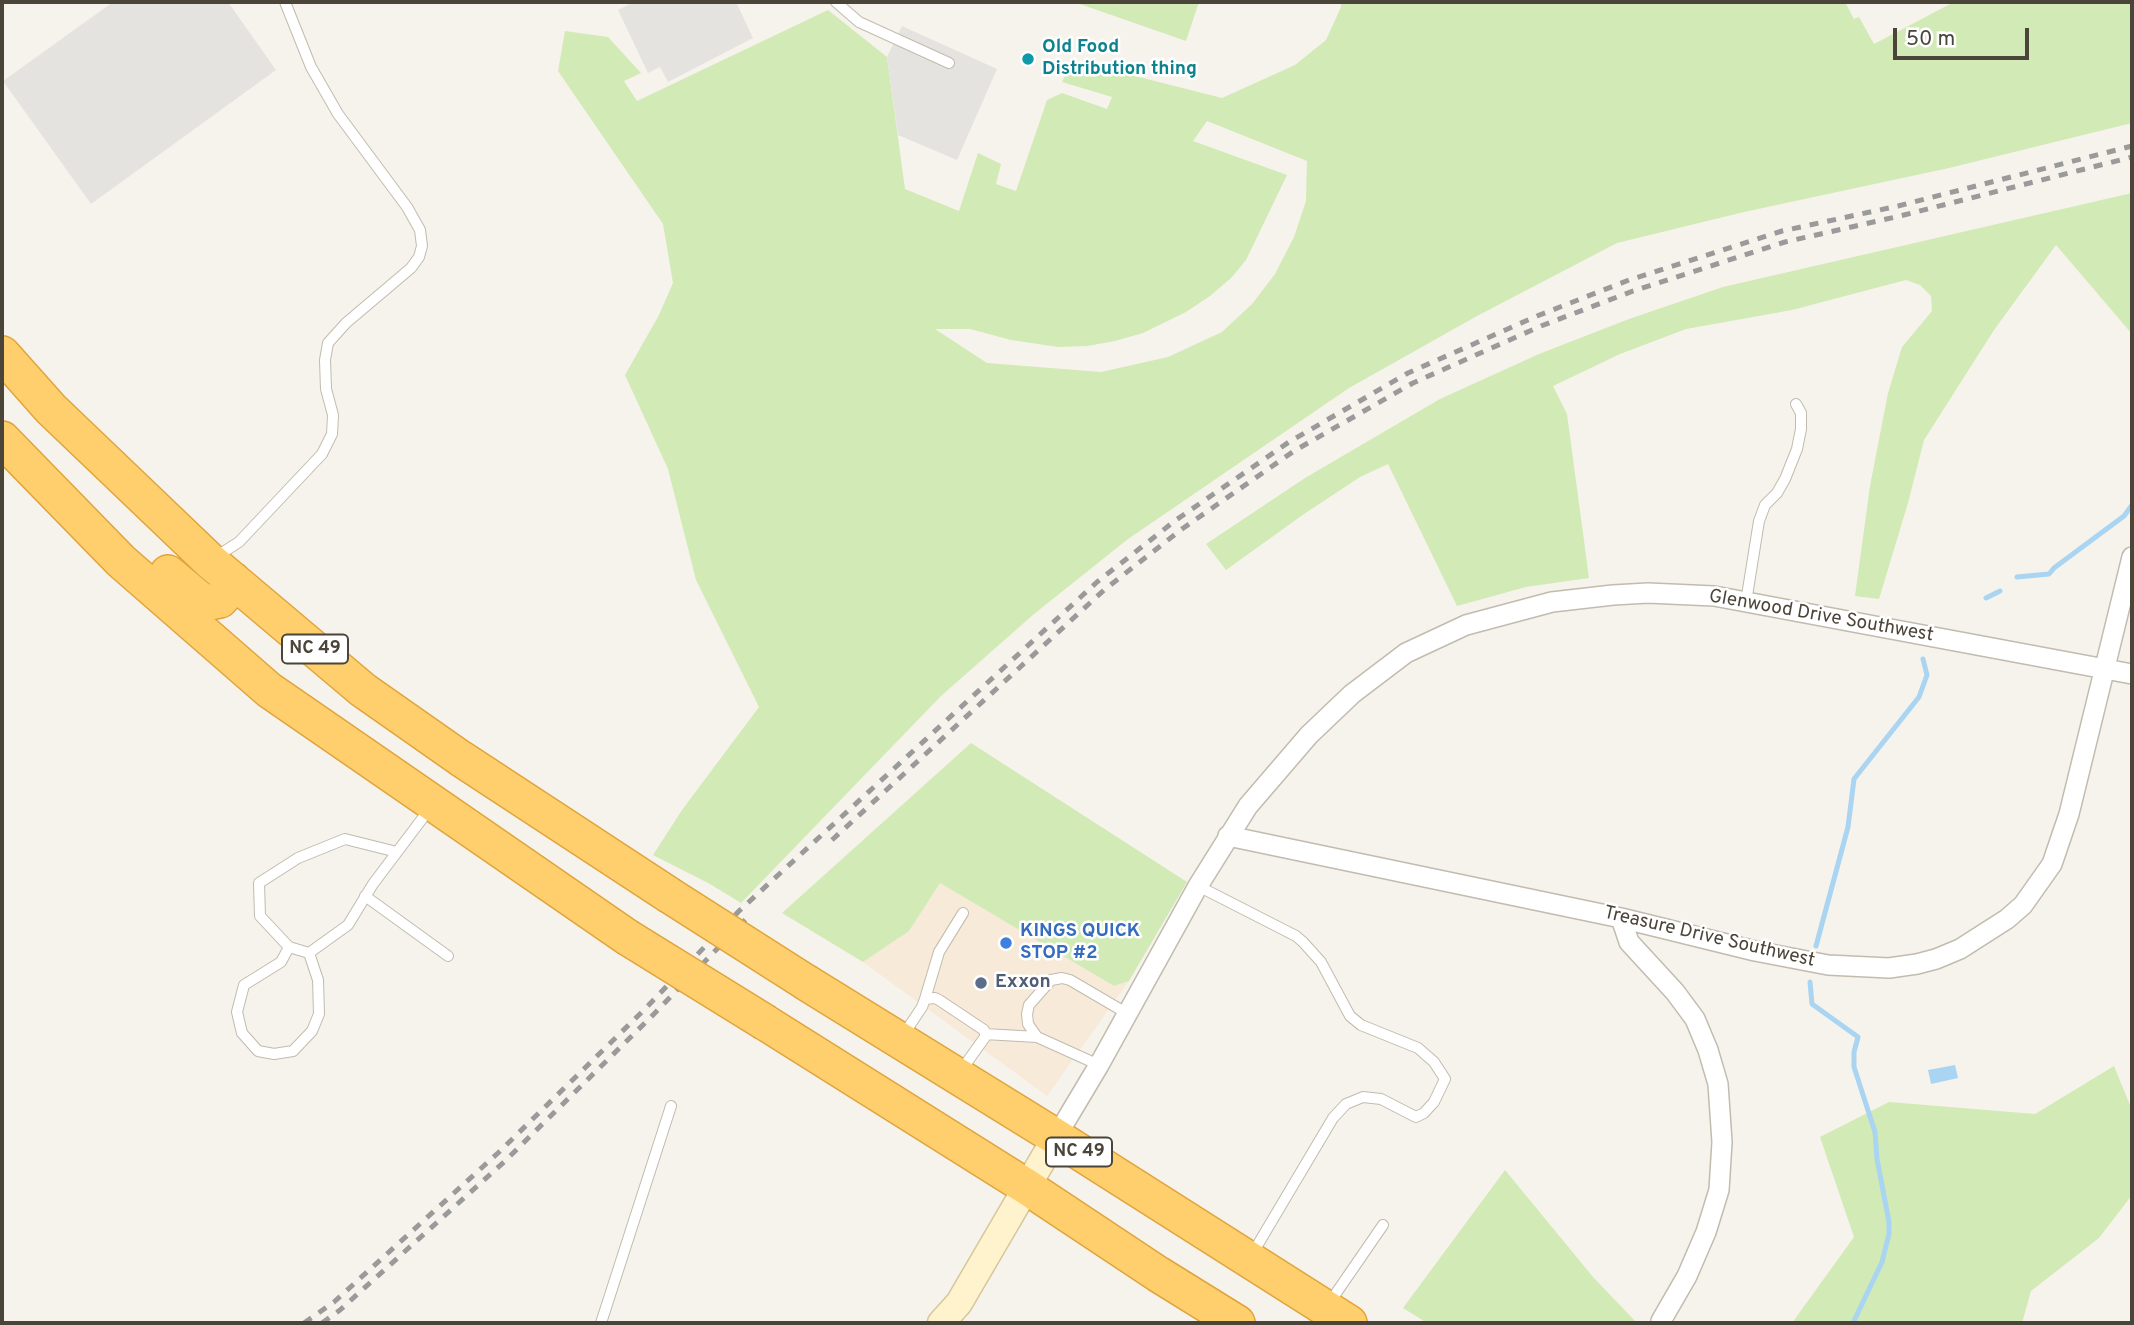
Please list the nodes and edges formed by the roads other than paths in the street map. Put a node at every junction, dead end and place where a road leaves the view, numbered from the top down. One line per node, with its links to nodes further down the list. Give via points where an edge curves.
1 (285, 2): 8 (lane, via 311,67 338,114 407,207 420,230 422,246 411,268 328,343 326,389 333,415 332,434 322,454 239,542)
2 (835, 2): 3 (lane, via 859,22)
3 (949, 64)
4 (5, 358): 8 (highway, NC 49 / NC 49, via 51,409)
5 (1796, 404): 9 (lane, via 1801,413 1797,449 1759,522)
6 (11, 449): 8 (highway, via 51,470 205,603 220,600 229,591); 12 (highway, NC 49, via 121,561 269,690)
7 (2132, 557): 10 (street, Treasure Drive Southwest)
8 (222, 571): 26 (highway, NC 49 / NC 49, bridge, via 363,690 460,758)
9 (1746, 601): 10 (street, Glenwood Drive Southwest); 13 (street, Glenwood Drive Southwest, via 1648,593 1613,595 1552,602 1466,625 1406,653 1352,694 1283,764)
10 (2106, 668): 11 (street, Glenwood Drive Southwest); 18 (street, Treasure Drive Southwest, via 2052,864 2023,905 1960,949 1889,968 1828,965)
11 (2132, 674)
12 (433, 804): 14 (lane); 31 (highway, NC 49, bridge, via 627,937)
13 (1228, 836): 15 (street, Glenwood Drive Southwest); 18 (street, Treasure Drive Southwest)
14 (397, 852): 16 (lane); 19 (lane, via 345,839 298,858 259,883 260,916)
15 (1198, 886): 23 (street, Glenwood Drive Southwest); 33 (lane, via 1303,942 1321,962 1350,1016 1418,1048 1445,1079 1434,1102 1416,1117 1381,1099 1363,1097 1346,1104 1333,1118)
16 (365, 896): 20 (lane, via 348,925); 21 (lane)
17 (963, 913): 22 (lane, via 939,952)
18 (1621, 918): 35 (street, via 1629,943 1695,1020 1718,1084 1719,1190 1687,1276)
19 (289, 947): 20 (lane); 20 (lane, via 281,962 244,985 237,1012 242,1032 258,1051 293,1051 312,1031 319,1014 318,980)
20 (309, 953)
21 (448, 956)
22 (925, 999): 24 (lane, via 939,1000); 26 (lane)
23 (1128, 1014): 25 (lane, via 1070,980 1051,980 1029,1005 1028,1024); 27 (street, Glenwood Drive Southwest)
24 (985, 1034): 25 (lane); 28 (lane)
25 (1037, 1037): 27 (lane)
26 (899, 1040): 28 (highway, NC 49 / NC 49)
27 (1099, 1065): 30 (street, Glenwood Drive Southwest)
28 (957, 1076): 30 (highway, NC 49 / NC 49)
29 (671, 1106): 36 (lane)
30 (1056, 1137): 31 (street); 33 (highway, NC 49 / NC 49)
31 (1027, 1187): 37 (street, via 959,1303); 38 (highway, NC 49)
32 (1383, 1225): 34 (lane)
33 (1249, 1259): 34 (highway, NC 49 / NC 49)
34 (1337, 1316)
35 (1661, 1321)
36 (601, 1323)
37 (941, 1323)
38 (1237, 1323)

